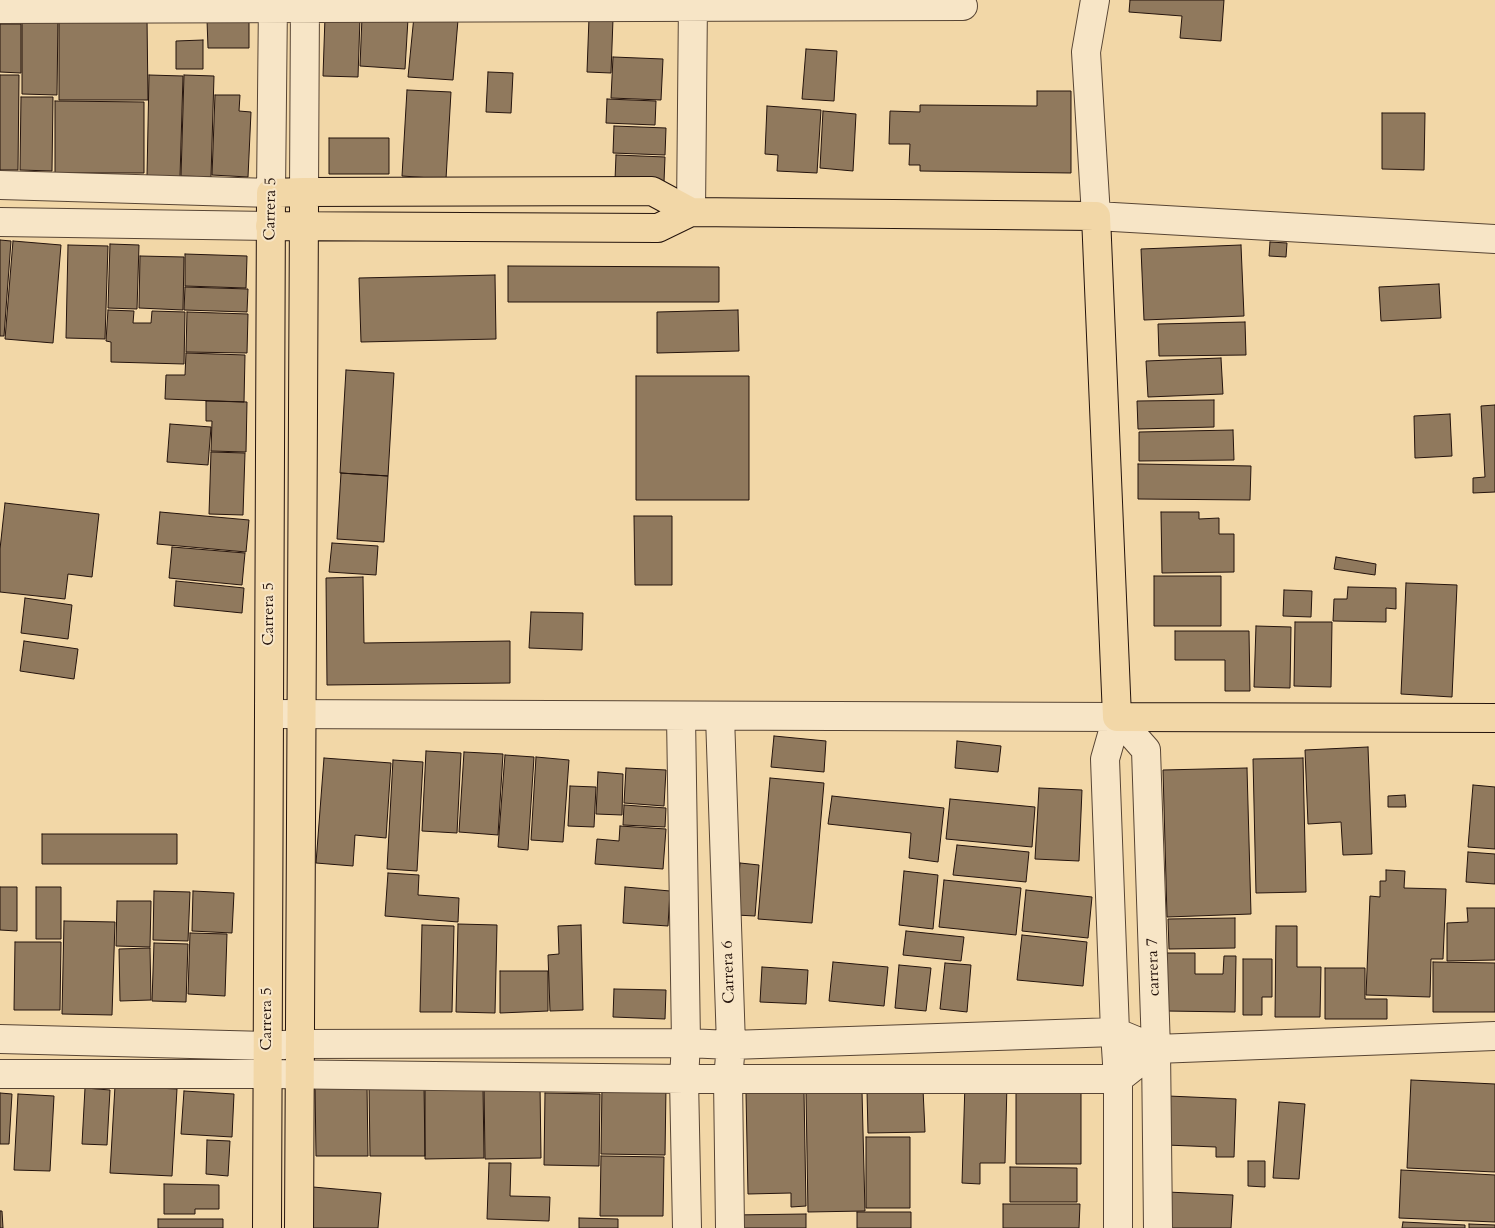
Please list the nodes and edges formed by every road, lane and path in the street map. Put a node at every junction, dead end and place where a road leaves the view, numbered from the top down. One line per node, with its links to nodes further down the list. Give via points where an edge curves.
1 (1095, 0): 11 (street, via 1086,52)
2 (693, 3): 4 (street); 5 (street); 10 (street)
3 (273, 4): 4 (street); 6 (street); 9 (street, Carrera 5)
4 (305, 4): 8 (street, Carrera 5)
5 (963, 6)
6 (0, 9)
7 (0, 185): 9 (street)
8 (304, 192): 9 (main road); 10 (main road, via 652,191); 13 (main road, Carrera 5)
9 (271, 193): 14 (main road, Carrera 5)
10 (691, 212): 11 (main road); 13 (main road, via 658,228)
11 (1096, 216): 15 (street); 20 (main road)
12 (0, 222): 14 (street)
13 (304, 225): 14 (main road); 17 (main road, Carrera 5)
14 (270, 226): 16 (main road, Carrera 5)
15 (1495, 238)
16 (269, 714): 17 (street); 28 (main road, Carrera 5)
17 (301, 714): 18 (street); 26 (main road, Carrera 5)
18 (681, 716): 19 (street); 25 (street)
19 (720, 716): 20 (street); 27 (street, Carrera 6)
20 (1117, 717): 21 (main road); 22 (street, via 1106,759); 29 (street, carrera 7, via 1146,750)
21 (1495, 718)
22 (1115, 1032): 27 (street); 29 (street); 35 (street)
23 (1495, 1036): 29 (street)
24 (0, 1040): 28 (street)
25 (686, 1043): 26 (street); 27 (street); 33 (street)
26 (300, 1044): 28 (street); 32 (main road, Carrera 5)
27 (731, 1045): 34 (street, Carrera 6)
28 (267, 1046): 31 (main road, Carrera 5)
29 (1156, 1049): 35 (street); 41 (street, carrera 7)
30 (0, 1074): 31 (street)
31 (267, 1074): 32 (street); 36 (main road, Carrera 5)
32 (300, 1074): 33 (street); 37 (main road, Carrera 5)
33 (684, 1079): 34 (street); 38 (street)
34 (728, 1079): 35 (street); 39 (street, Carrera 6)
35 (1118, 1079): 40 (street)
36 (267, 1228)
37 (299, 1228)
38 (687, 1228)
39 (730, 1228)
40 (1118, 1228)
41 (1158, 1228)

